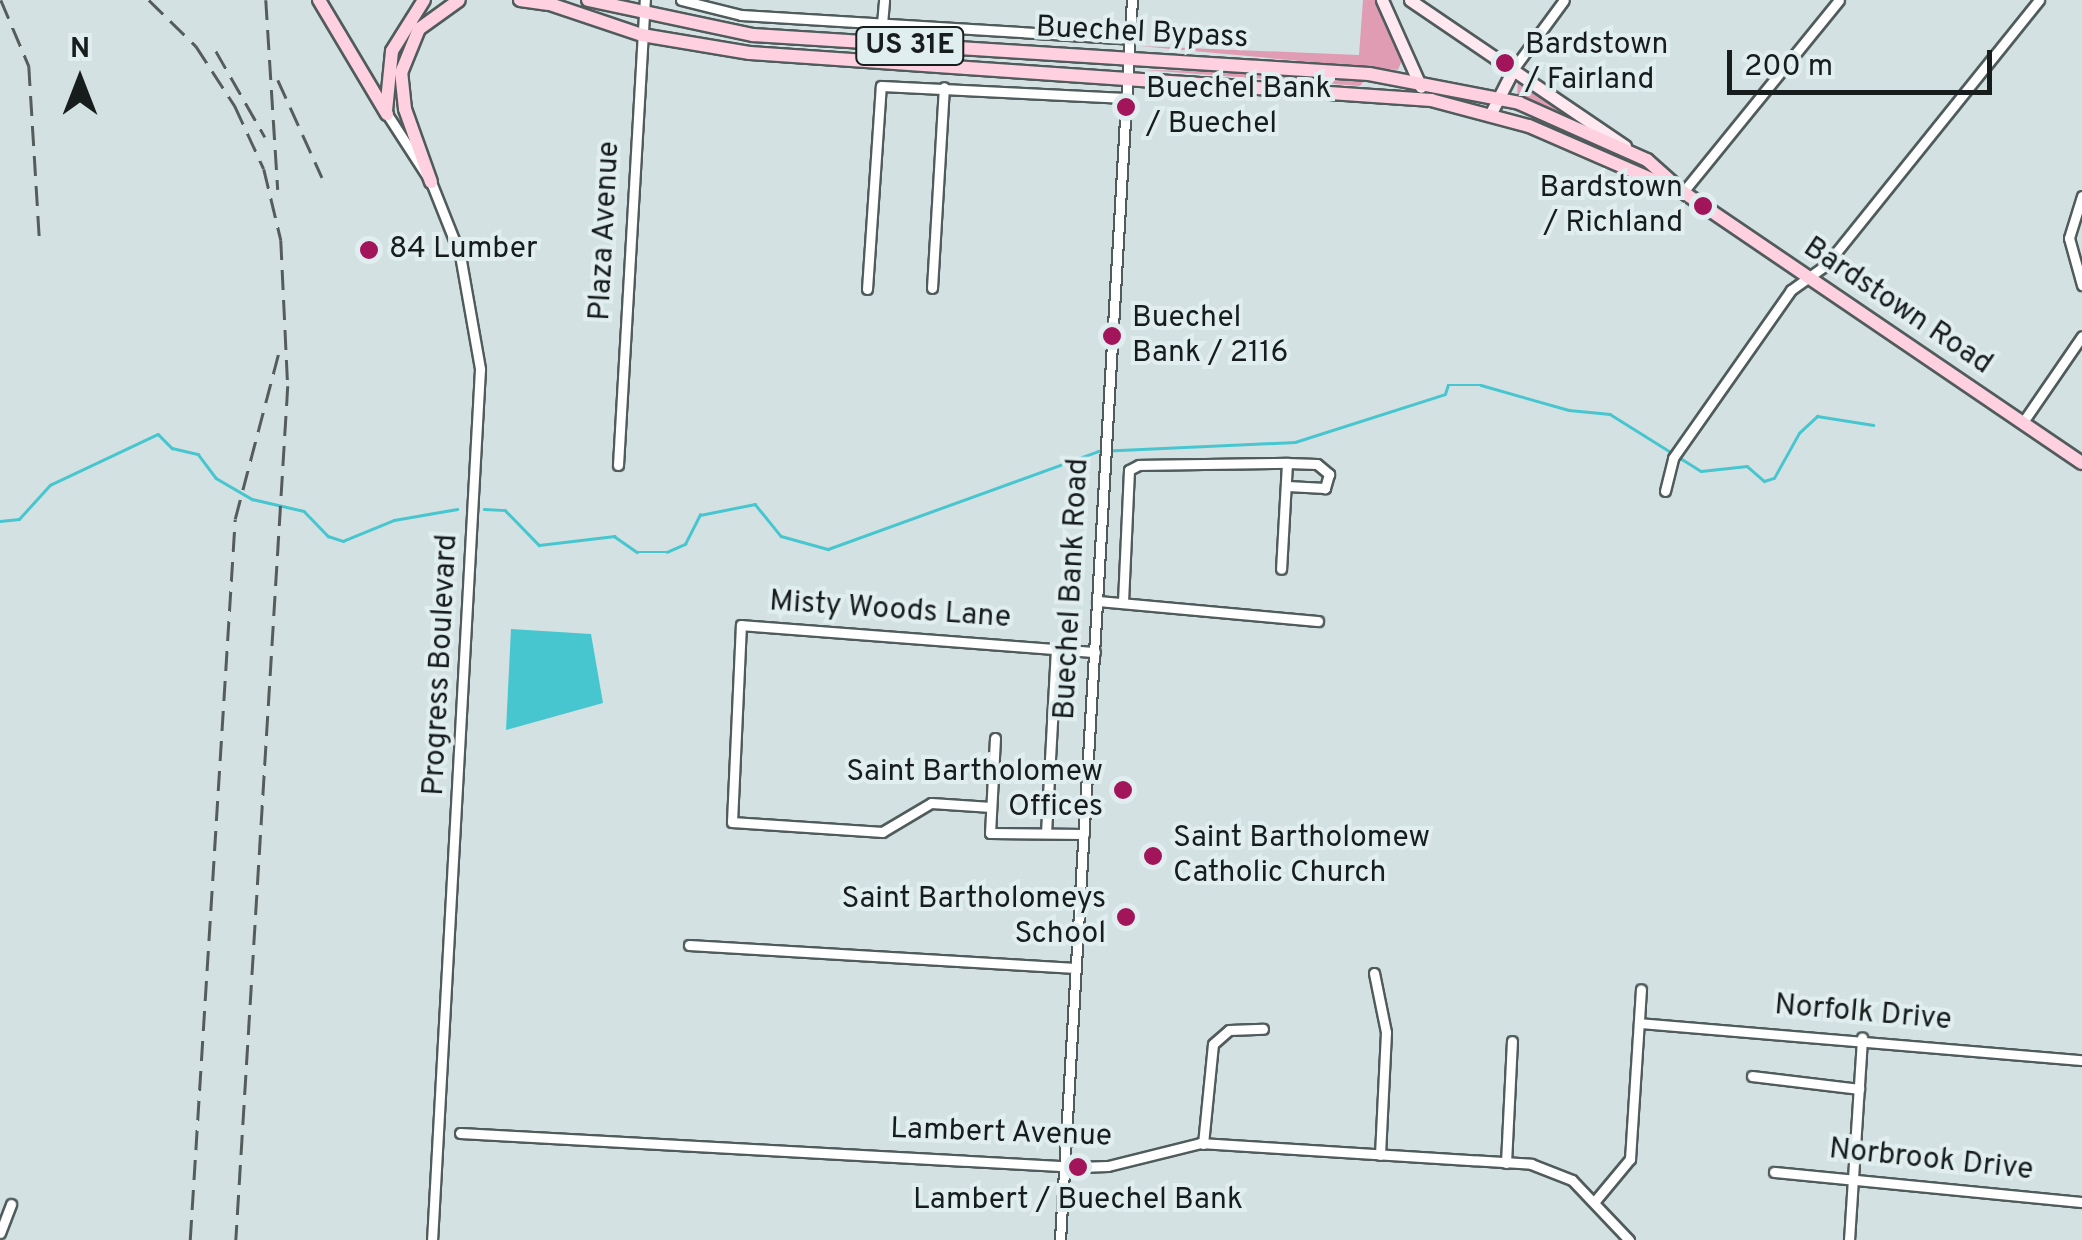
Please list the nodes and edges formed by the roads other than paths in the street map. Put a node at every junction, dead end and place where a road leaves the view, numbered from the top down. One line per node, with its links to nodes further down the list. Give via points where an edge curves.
1 (320, 0): 31 (main road)
2 (424, 0): 31 (main road, via 392,51)
3 (460, 0): 35 (main road, via 419,30 401,74 404,109)
4 (520, 0): 16 (main road, Buechel Bypass)
5 (625, 0): 15 (main road)
6 (646, 0): 17 (street, Plaza Avenue)
7 (681, 0): 18 (street, via 741,16)
8 (884, 0): 18 (street)
9 (1132, 0): 20 (street, Buechel Bank Road)
10 (1382, 0): 24 (main road)
11 (1410, 0): 22 (main road, Bardstown Road)
12 (1564, 0): 22 (street)
13 (1838, 0): 36 (street)
14 (2040, 0): 38 (street)
15 (591, 1): 17 (main road, Buechel Bypass / US 31E)
16 (543, 2): 19 (main road, Buechel Bypass / US 31E)
17 (644, 16): 19 (street, Plaza Avenue); 21 (main road, Buechel Bypass / US 31E, via 752,35)
18 (882, 24): 20 (street)
19 (642, 35): 21 (main road, Buechel Bypass / US 31E, via 780,56); 46 (street, Plaza Avenue)
20 (1130, 39): 21 (street, Buechel Bank Road)
21 (1128, 68): 23 (main road, Buechel Bypass / US 31E, via 1242,65); 26 (main road, Buechel Bypass / US 31E); 27 (street, Buechel Bank Road)
22 (1514, 68): 28 (main road); 32 (main road, Bardstown Road)
23 (1369, 74): 24 (main road, Buechel Bypass / US 31E); 26 (street)
24 (1414, 78): 28 (main road, Buechel Bypass / US 31E); 29 (main road)
25 (944, 87): 27 (street); 40 (street); 41 (street, via 884,84 878,90)
26 (1366, 92): 29 (main road, Buechel Bypass / US 31E)
27 (1126, 98): 50 (street, Buechel Bank Road)
28 (1498, 98): 30 (main road); 32 (main road, Buechel Bypass / US 31E)
29 (1432, 100): 30 (main road, Buechel Bypass / US 31E)
30 (1491, 113): 34 (main road, Bardstown Road / US 31E)
31 (386, 114): 35 (street, Progress Boulevard)
32 (1625, 146): 33 (main road, Bardstown Road / US 31E)
33 (1647, 160): 34 (main road); 36 (main road, Bardstown Road / US 31E)
34 (1638, 177): 36 (main road, Bardstown Road / US 31E)
35 (431, 182): 81 (street, Progress Boulevard, via 470,290 480,369)
36 (1683, 192): 38 (main road, Bardstown Road / US 31E)
37 (2082, 196): 39 (street, via 2069,238)
38 (1809, 278): 43 (main road, Bardstown Road / US 31E); 48 (street, via 1790,290 1673,458)
39 (2082, 285)
40 (932, 288)
41 (866, 289)
42 (2082, 336): 43 (street)
43 (2023, 422): 44 (main road, Bardstown Road / US 31E)
44 (2082, 462)
45 (1287, 463): 47 (street); 47 (street, via 1317,464 1329,474 1325,488); 51 (street, via 1129,470)
46 (618, 464)
47 (1287, 486): 49 (street)
48 (1666, 492)
49 (1281, 569)
50 (1097, 601): 51 (street); 54 (street, Buechel Bank Road)
51 (1123, 602): 52 (street)
52 (1318, 621)
53 (1056, 649): 54 (street, Misty Woods Lane); 56 (street, Misty Woods Lane, via 741,624 732,822 882,832 931,803); 57 (street)
54 (1095, 652): 58 (street, Buechel Bank Road)
55 (996, 738): 56 (street)
56 (990, 806): 57 (street, via 990,833)
57 (1046, 833): 58 (street)
58 (1084, 834): 60 (street, Buechel Bank Road)
59 (688, 945): 60 (street)
60 (1075, 968): 74 (street, Buechel Bank Road)
61 (1374, 974): 72 (street, via 1386,1032)
62 (1641, 989): 63 (street)
63 (1640, 1023): 65 (street, Norfolk Drive); 77 (street, via 1630,1159)
64 (1262, 1030): 71 (street, via 1235,1029 1213,1044)
65 (1862, 1037): 67 (street, Norfolk Drive); 69 (street)
66 (1512, 1040): 73 (street)
67 (2082, 1060)
68 (1752, 1076): 69 (street)
69 (1859, 1089): 76 (street)
70 (460, 1132): 74 (street, Lambert Avenue)
71 (1203, 1144): 72 (street, Lambert Avenue); 74 (street, Lambert Avenue, via 1164,1147 1108,1166)
72 (1380, 1155): 73 (street, Lambert Avenue)
73 (1506, 1163): 77 (street, Lambert Avenue, via 1558,1172)
74 (1064, 1166): 82 (street, Buechel Bank Road)
75 (1774, 1172): 76 (street, Norbrook Drive)
76 (1855, 1177): 78 (street, Norbrook Drive); 84 (street)
77 (1594, 1201): 83 (street, Lambert Avenue)
78 (2082, 1202)
79 (11, 1204): 80 (street)
80 (0, 1233)
81 (432, 1240)
82 (1060, 1240)
83 (1629, 1240)
84 (1849, 1240)

